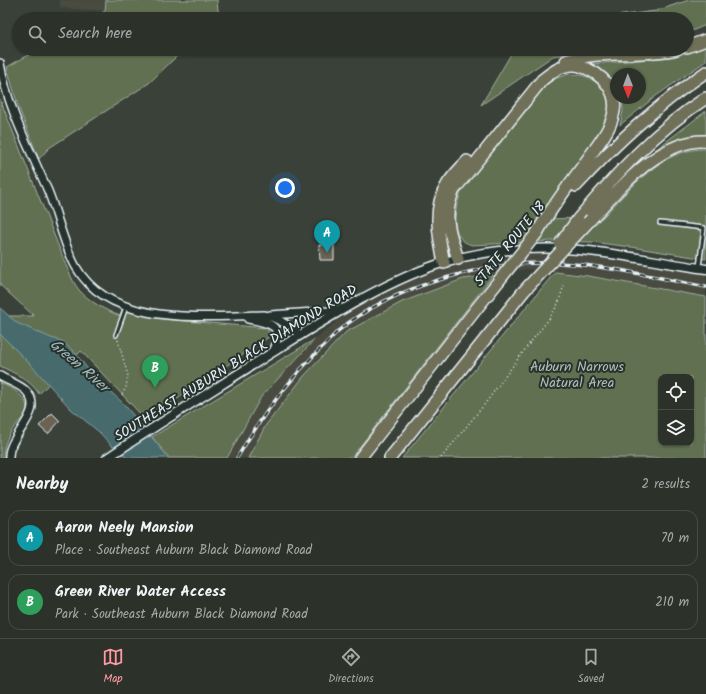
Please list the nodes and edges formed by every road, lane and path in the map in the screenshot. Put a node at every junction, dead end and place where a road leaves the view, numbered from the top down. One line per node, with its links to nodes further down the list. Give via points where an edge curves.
1 (706, 40): 2 (highway)
2 (694, 44)
3 (603, 56): 11 (highway, via 569,60 547,69 448,184 439,203 438,224)
4 (0, 63): 15 (street, via 11,102 51,198 76,267 102,294)
5 (706, 72): 8 (highway, STATE ROUTE 18, via 666,100 629,132)
6 (706, 98): 14 (highway, bridge, via 675,120 615,176 578,219)
7 (706, 141): 14 (highway, bridge, via 692,141 669,149 634,175)
8 (551, 213): 10 (highway, via 605,134 613,116 614,96 607,83 596,73 577,65 560,67 542,80 454,190 447,215 449,232); 26 (highway, STATE ROUTE 18, bridge, via 538,233)
9 (660, 223): 12 (lane, via 704,228)
10 (458, 259): 11 (main road, SOUTHEAST AUBURN BLACK DIAMOND ROAD); 12 (main road, SOUTHEAST AUBURN BLACK DIAMOND ROAD, via 527,249 567,249)
11 (444, 263): 16 (main road, SOUTHEAST AUBURN BLACK DIAMOND ROAD, via 403,279)
12 (702, 269)
13 (564, 284): 28 (path, via 558,304 549,319)
14 (523, 292): 27 (highway)
15 (126, 306): 18 (street, via 141,311 174,315); 19 (lane)
16 (347, 307): 17 (street, via 329,311); 20 (main road, SOUTHEAST AUBURN BLACK DIAMOND ROAD)
17 (264, 315): 18 (street); 20 (street, via 274,317)
18 (226, 316): 21 (street, via 268,323 275,328 278,341)
19 (116, 335): 23 (path, via 128,376)
20 (301, 335): 21 (main road, SOUTHEAST AUBURN BLACK DIAMOND ROAD)
21 (273, 352): 25 (main road, SOUTHEAST AUBURN BLACK DIAMOND ROAD)
22 (0, 376): 24 (street, via 24,390 31,401 29,416 10,448)
23 (121, 397)
24 (9, 458)
25 (107, 458)
26 (360, 458)
27 (390, 458)
28 (441, 458)

